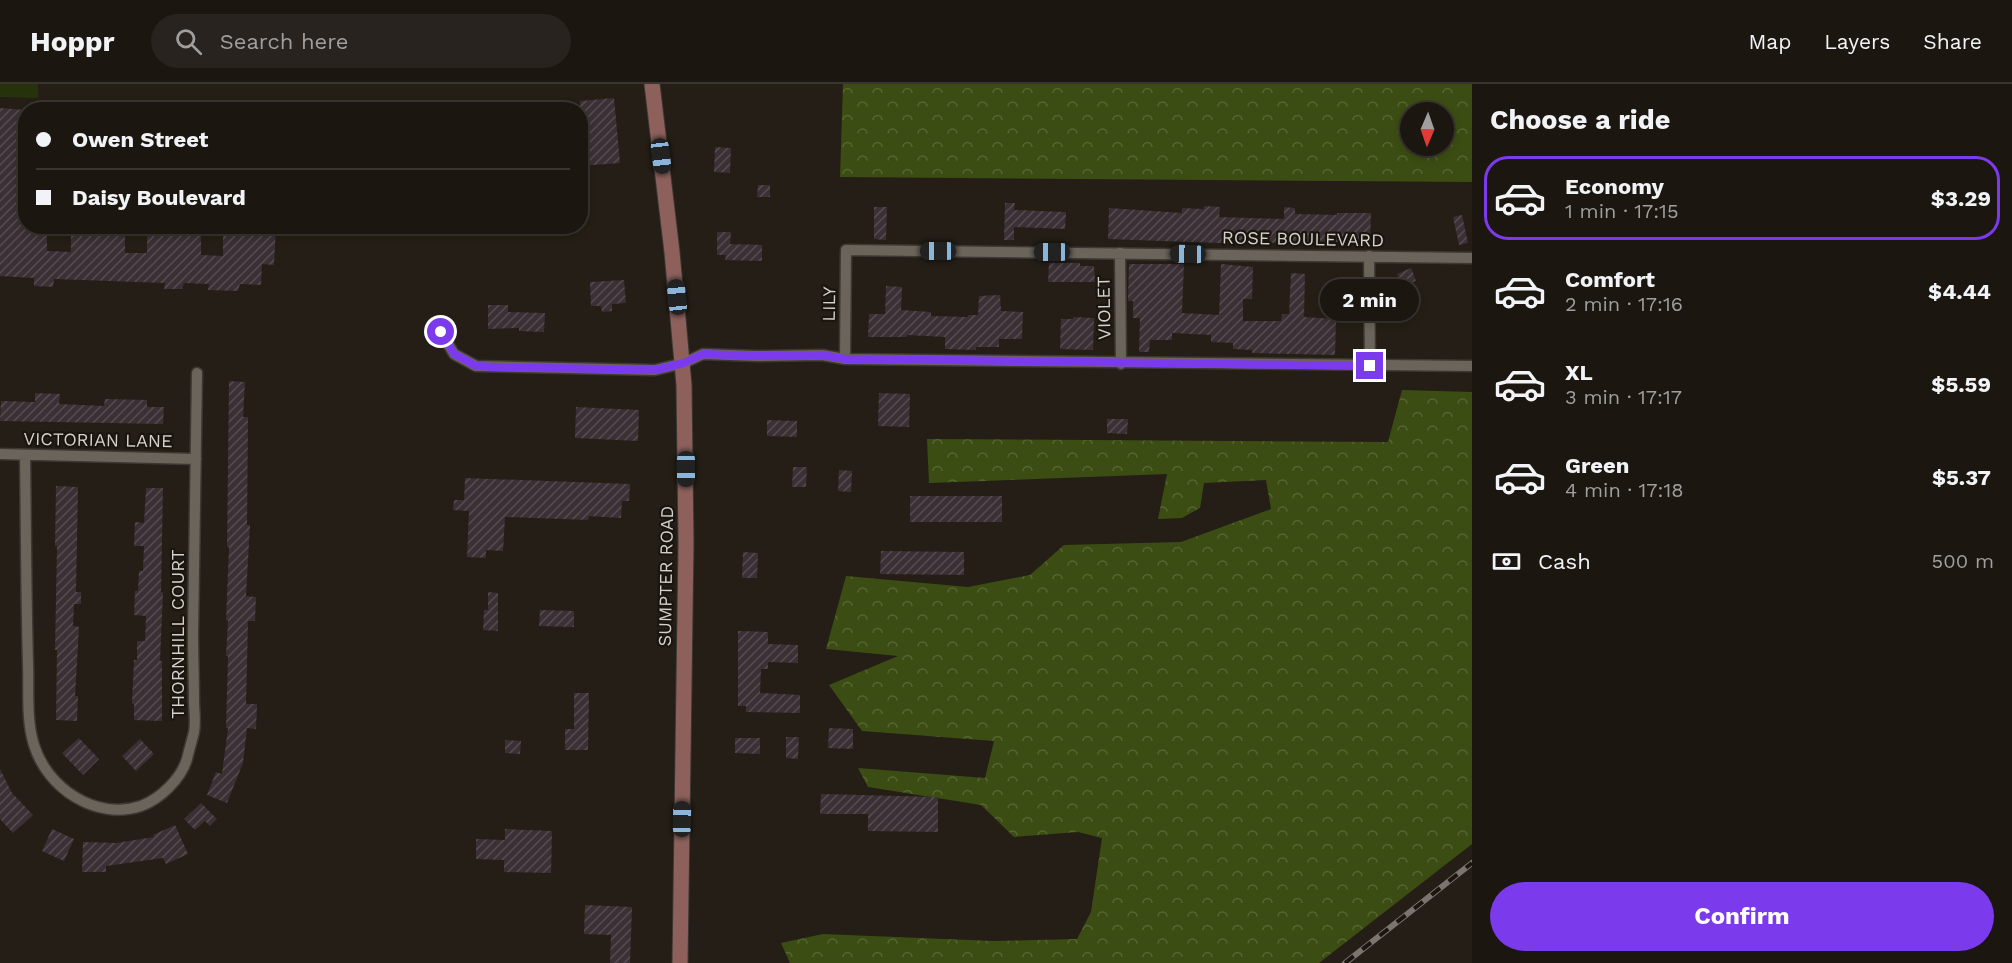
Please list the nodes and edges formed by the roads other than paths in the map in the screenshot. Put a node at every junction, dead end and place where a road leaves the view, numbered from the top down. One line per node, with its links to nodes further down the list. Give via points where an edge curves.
1 (652, 84): 8 (street, SUMPTER ROAD)
2 (846, 250): 3 (street, ROSE BOULEVARD); 7 (street, LILY)
3 (1120, 253): 4 (street, ROSE BOULEVARD); 9 (street, VIOLET)
4 (1369, 256): 5 (street, ROSE BOULEVARD); 10 (street)
5 (1472, 258)
6 (441, 332): 8 (street, via 454,354 476,366 655,370)
7 (845, 359): 8 (street, via 822,355 703,354); 9 (street)
8 (684, 363): 16 (street, SUMPTER ROAD, via 686,543)
9 (1121, 364): 10 (street)
10 (1370, 366): 11 (street)
11 (1472, 366)
12 (197, 374): 15 (street, THORNHILL COURT)
13 (0, 454): 14 (street, VICTORIAN LANE)
14 (25, 455): 15 (street, VICTORIAN LANE); 15 (street, THORNHILL COURT, via 33,745 58,785 83,802 111,809 141,805 174,783 186,761 194,731)
15 (196, 459)
16 (680, 963)

